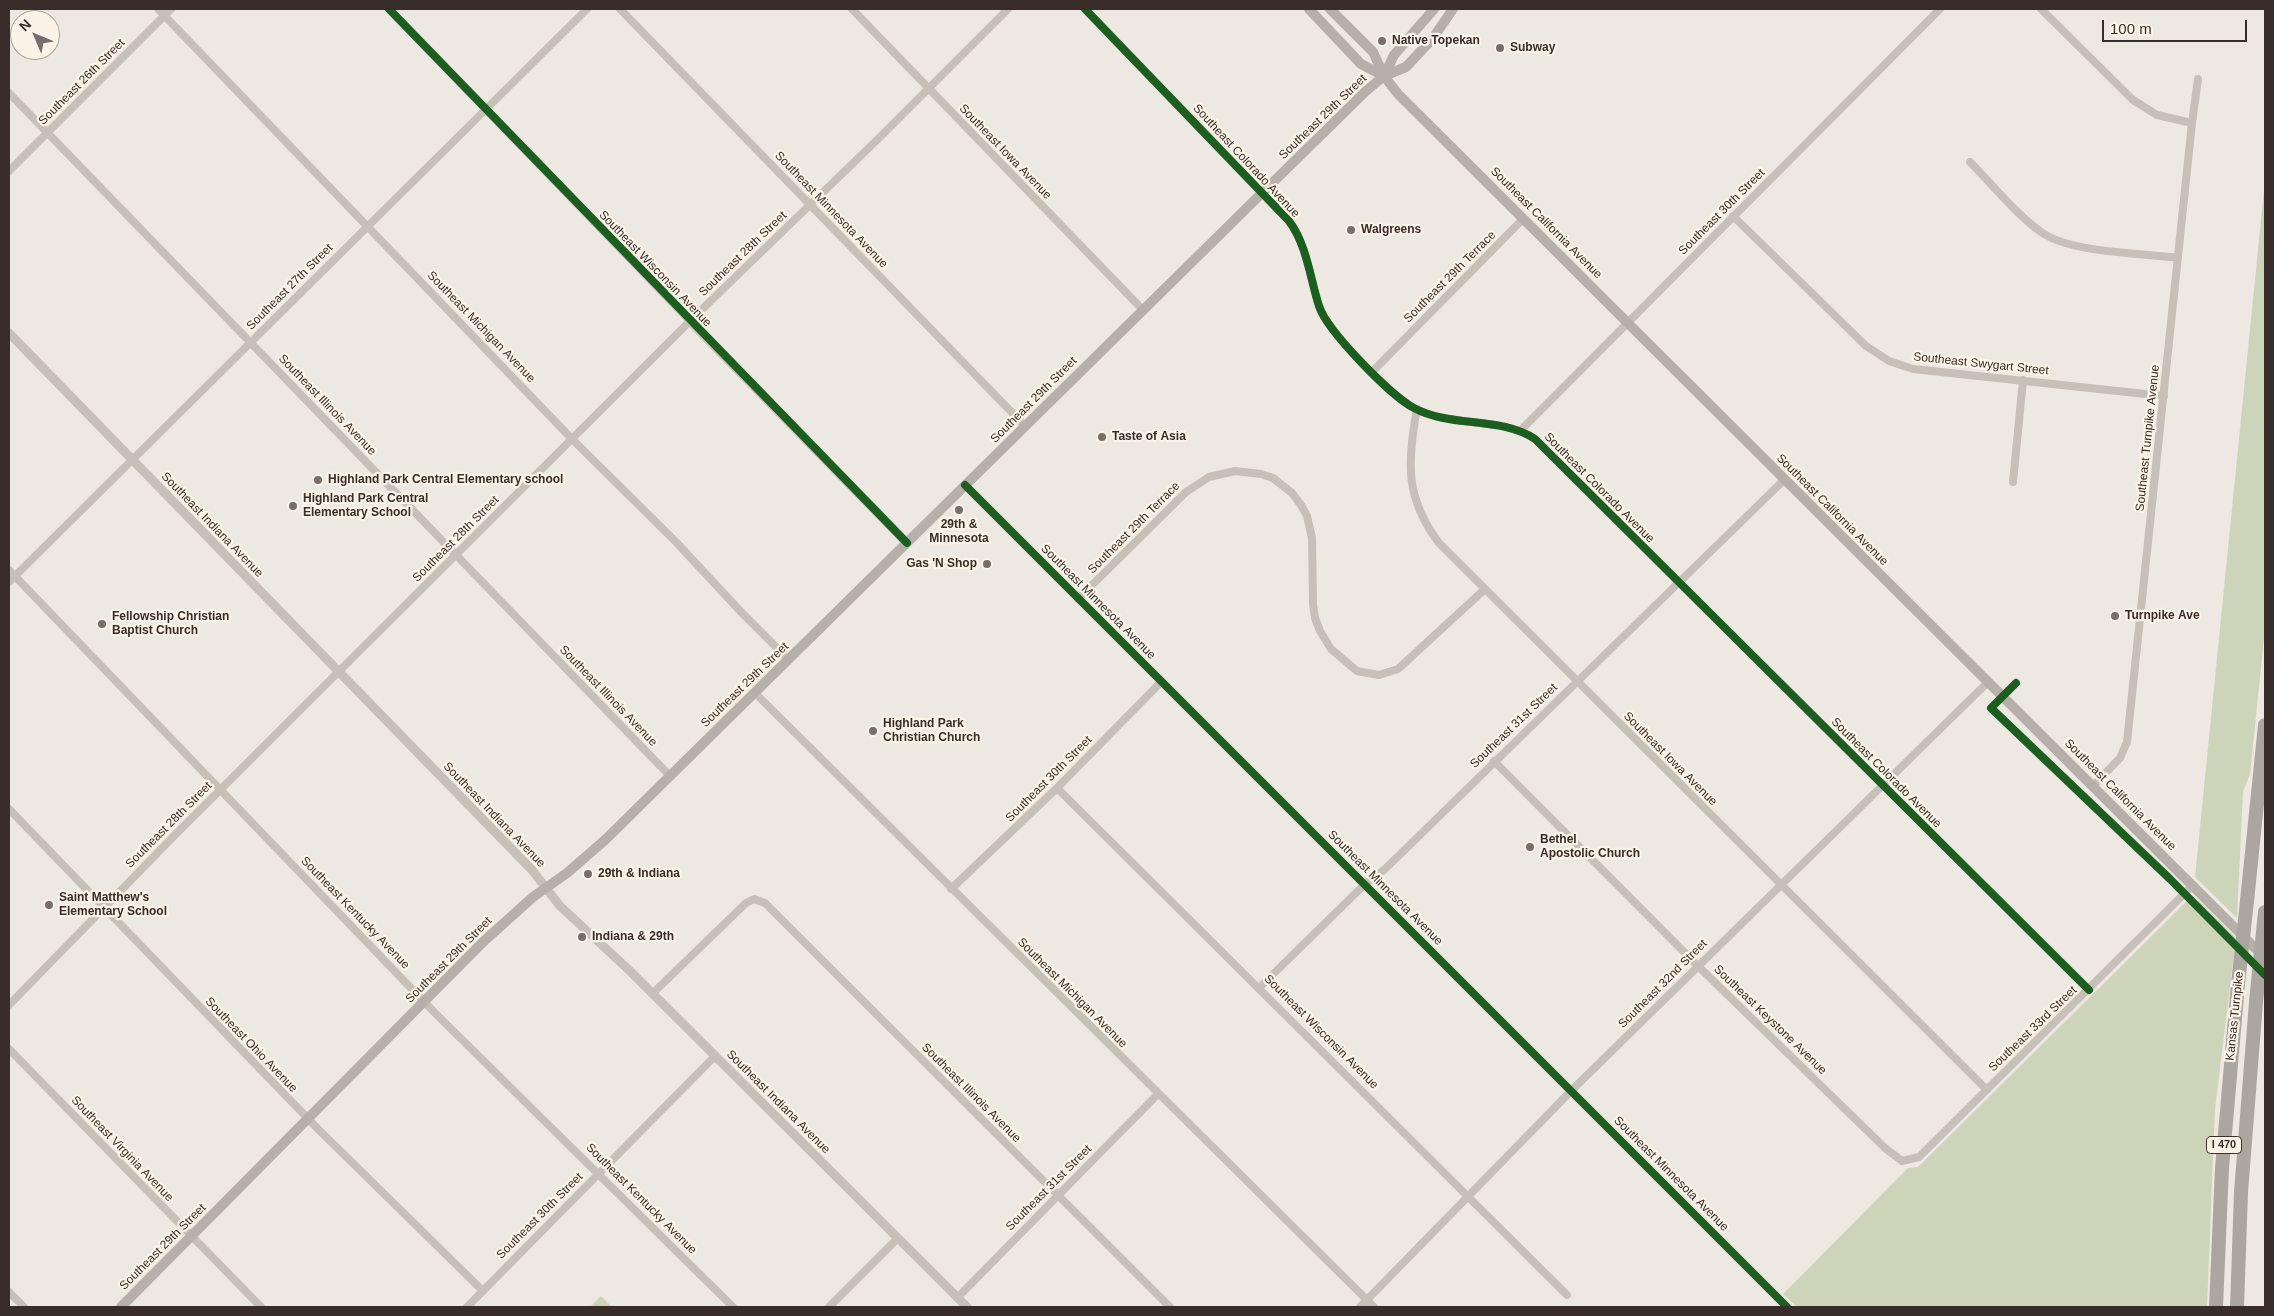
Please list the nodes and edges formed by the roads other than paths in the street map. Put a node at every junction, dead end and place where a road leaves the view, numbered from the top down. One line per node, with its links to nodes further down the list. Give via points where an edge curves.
1 (158, 9): 15 (street, Southeast Michigan Avenue)
2 (171, 9): 15 (street, Southeast 26th Street)
3 (389, 9): 20 (street, Southeast Wisconsin Avenue)
4 (587, 9): 20 (street, Southeast 27th Street)
5 (620, 9): 26 (street, Southeast Minnesota Avenue)
6 (852, 9): 18 (street, Southeast Iowa Avenue)
7 (1008, 9): 18 (street, Southeast 28th Street)
8 (1085, 9): 25 (street, Southeast Colorado Avenue)
9 (1309, 9): 16 (main road, Southeast California Avenue, via 1361,64)
10 (1330, 9): 16 (main road, Southeast California Avenue, via 1373,52)
11 (1434, 9): 16 (main road, Southeast 29th Street, via 1394,55)
12 (1453, 9): 16 (main road, Southeast 29th Street, via 1433,38 1406,66)
13 (1940, 9): 27 (street, Southeast 30th Street)
14 (2041, 9): 21 (street, via 2133,100 2157,115)
15 (164, 15): 22 (street, Southeast 26th Street); 29 (street, Southeast Michigan Avenue)
16 (1384, 76): 25 (main road, Southeast 29th Street); 28 (main road, Southeast California Avenue, via 1398,94)
17 (2198, 79): 21 (street, Southeast Turnpike Avenue)
18 (928, 89): 26 (street, Southeast 28th Street); 31 (street, Southeast Iowa Avenue)
19 (9, 93): 22 (street, Southeast Illinois Avenue)
20 (486, 109): 29 (street, Southeast 27th Street); 32 (street, Southeast Wisconsin Avenue)
21 (2192, 123): 30 (street, Southeast Turnpike Avenue)
22 (47, 133): 24 (street, Southeast 26th Street); 35 (street, Southeast Illinois Avenue)
23 (1970, 162): 30 (street, via 2032,225 2054,240 2077,246)
24 (9, 171)
25 (1262, 193): 31 (main road, Southeast 29th Street); 36 (street, Southeast Colorado Avenue, via 1288,221 1300,241 1327,323)
26 (810, 205): 32 (street, Southeast 28th Street); 40 (street, Southeast Minnesota Avenue)
27 (1733, 216): 33 (street, Southeast 30th Street); 37 (street, Southeast Swygart Street, via 1878,355 1913,368)
28 (1523, 219): 33 (main road, Southeast California Avenue); 36 (street, Southeast 29th Terrace)
29 (368, 225): 35 (street, Southeast 27th Street); 42 (street, Southeast Michigan Avenue)
30 (2178, 258): 38 (street, Southeast Turnpike Avenue)
31 (1143, 310): 40 (main road, Southeast 29th Street)
32 (690, 321): 42 (street, Southeast 28th Street); 47 (street, Southeast Wisconsin Avenue)
33 (1627, 322): 41 (street, Southeast 30th Street); 44 (main road, Southeast California Avenue)
34 (9, 333): 43 (street, Southeast Indiana Avenue)
35 (250, 342): 43 (street, Southeast 27th Street); 48 (street, Southeast Illinois Avenue)
36 (1373, 371): 39 (street, Southeast Colorado Avenue, via 1401,399)
37 (2023, 380): 38 (street, Southeast Swygart Street); 45 (street)
38 (2164, 396): 63 (street, Southeast Turnpike Avenue, via 2127,742 2120,758)
39 (1417, 409): 41 (street, Southeast Colorado Avenue, via 1433,415); 51 (street, Southeast Iowa Avenue, via 1409,465 1415,499 1423,519 1439,543)
40 (1025, 426): 46 (main road, Southeast 29th Street)
41 (1520, 431): 50 (street, Southeast Colorado Avenue, via 1535,439)
42 (572, 439): 48 (street, Southeast 28th Street); 53 (street, Southeast Michigan Avenue)
43 (130, 460): 49 (street, Southeast 27th Street); 54 (street, Southeast Indiana Avenue)
44 (1784, 480): 50 (street, Southeast 31st Street); 57 (main road, Southeast California Avenue)
45 (2014, 482)
46 (965, 486): 47 (main road, Southeast 29th Street); 52 (street, Southeast Minnesota Avenue)
47 (907, 543): 53 (main road, Southeast 29th Street)
48 (456, 555): 54 (street, Southeast 28th Street); 61 (street, Southeast Illinois Avenue)
49 (11, 576): 65 (street, Southeast Kentucky Avenue)
50 (1678, 582): 56 (street, Southeast 31st Street); 62 (street, Southeast Colorado Avenue)
51 (1485, 589): 52 (street, Southeast 29th Terrace, via 1398,669 1379,675 1357,671 1331,649 1315,618 1312,538 1301,505 1273,478 1235,471 1209,477 1186,492); 56 (street, Southeast Iowa Avenue)
52 (1078, 599): 55 (street, Southeast Minnesota Avenue)
53 (789, 660): 58 (main road, Southeast 29th Street)
54 (338, 673): 65 (street, Southeast 28th Street); 70 (street, Southeast Indiana Avenue)
55 (1161, 682): 64 (street, Southeast 30th Street); 67 (street, Southeast Minnesota Avenue)
56 (1576, 682): 60 (street, Southeast 31st Street); 68 (street, Southeast Iowa Avenue)
57 (1988, 682): 62 (street, Southeast 32nd Street); 63 (main road, Southeast California Avenue)
58 (755, 693): 61 (main road, Southeast 29th Street); 71 (street, Southeast Michigan Avenue)
59 (2265, 725): 109 (highway, Kansas Turnpike / I 470, bridge, via 2222,1168)
60 (1494, 761): 67 (street, Southeast 31st Street, via 1384,870); 75 (street, Southeast Keystone Avenue)
61 (670, 776): 70 (main road, Southeast 29th Street, via 592,851)
62 (1882, 785): 68 (street, Southeast 32nd Street); 77 (street, Southeast Colorado Avenue)
63 (2093, 786): 69 (main road, Southeast California Avenue)
64 (1057, 788): 71 (street, Southeast 30th Street); 76 (street, Southeast Wisconsin Avenue)
65 (221, 789): 72 (street, Southeast 28th Street); 79 (street, Southeast Kentucky Avenue)
66 (9, 809): 72 (street, Southeast Ohio Avenue)
67 (1365, 884): 76 (street, Southeast 31st Street); 83 (street, Southeast Minnesota Avenue)
68 (1779, 885): 75 (street, Southeast 32nd Street); 84 (street, Southeast Iowa Avenue)
69 (2193, 886): 74 (main road, Southeast California Avenue); 77 (street, Southeast 33rd Street)
70 (546, 888): 78 (street, Southeast Indiana Avenue, via 560,906); 79 (main road, Southeast 29th Street, via 483,942)
71 (951, 889): 85 (street, Southeast Michigan Avenue)
72 (104, 907): 80 (street, Southeast 28th Street); 86 (street, Southeast Ohio Avenue)
73 (2265, 912): 110 (highway, Kansas Turnpike / I 470, bridge, via 2241,1192)
74 (2265, 958)
75 (1698, 966): 83 (street, Southeast 32nd Street); 87 (street, Southeast Keystone Avenue, via 1895,1157)
76 (1259, 988): 90 (street, Southeast Wisconsin Avenue)
77 (2089, 990): 84 (street, Southeast 33rd Street)
78 (652, 994): 82 (street, Southeast Indiana Avenue); 89 (street, Southeast Illinois Avenue, via 738,910 754,900 765,903)
79 (425, 1000): 86 (main road, Southeast 29th Street); 88 (street, Southeast Kentucky Avenue)
80 (9, 1005)
81 (9, 1050): 91 (street, Southeast Virginia Avenue)
82 (715, 1056): 88 (street, Southeast 30th Street); 92 (street, Southeast Indiana Avenue)
83 (1572, 1090): 90 (street, Southeast 32nd Street); 108 (street, Southeast Minnesota Avenue)
84 (1987, 1090): 87 (street, Southeast 33rd Street, via 1919,1157)
85 (1158, 1094): 89 (street, Southeast 31st Street); 97 (street, Southeast Michigan Avenue)
86 (307, 1118): 91 (main road, Southeast 29th Street); 93 (street, Southeast Ohio Avenue)
87 (1907, 1161)
88 (599, 1173): 93 (street, Southeast 30th Street); 102 (street, Southeast Kentucky Avenue)
89 (1057, 1195): 96 (street, Southeast 31st Street); 105 (street, Southeast Illinois Avenue)
90 (1469, 1197): 95 (street, Southeast Wisconsin Avenue); 97 (street, Southeast 32nd Street)
91 (190, 1237): 99 (main road, Southeast 29th Street); 100 (street, Southeast Virginia Avenue)
92 (897, 1239): 96 (street, Southeast Indiana Avenue); 103 (street)
93 (483, 1291): 101 (street, Southeast 30th Street)
94 (9, 1292): 98 (street)
95 (1567, 1295)
96 (957, 1298): 104 (street, Southeast Indiana Avenue)
97 (1367, 1300): 106 (street, Southeast 32nd Street); 107 (street, Southeast Michigan Avenue)
98 (24, 1307)
99 (121, 1307)
100 (261, 1307)
101 (467, 1307)
102 (733, 1307)
103 (829, 1307)
104 (967, 1307)
105 (1170, 1307)
106 (1360, 1307)
107 (1374, 1307)
108 (1788, 1307)
109 (2216, 1307)
110 (2236, 1307)

